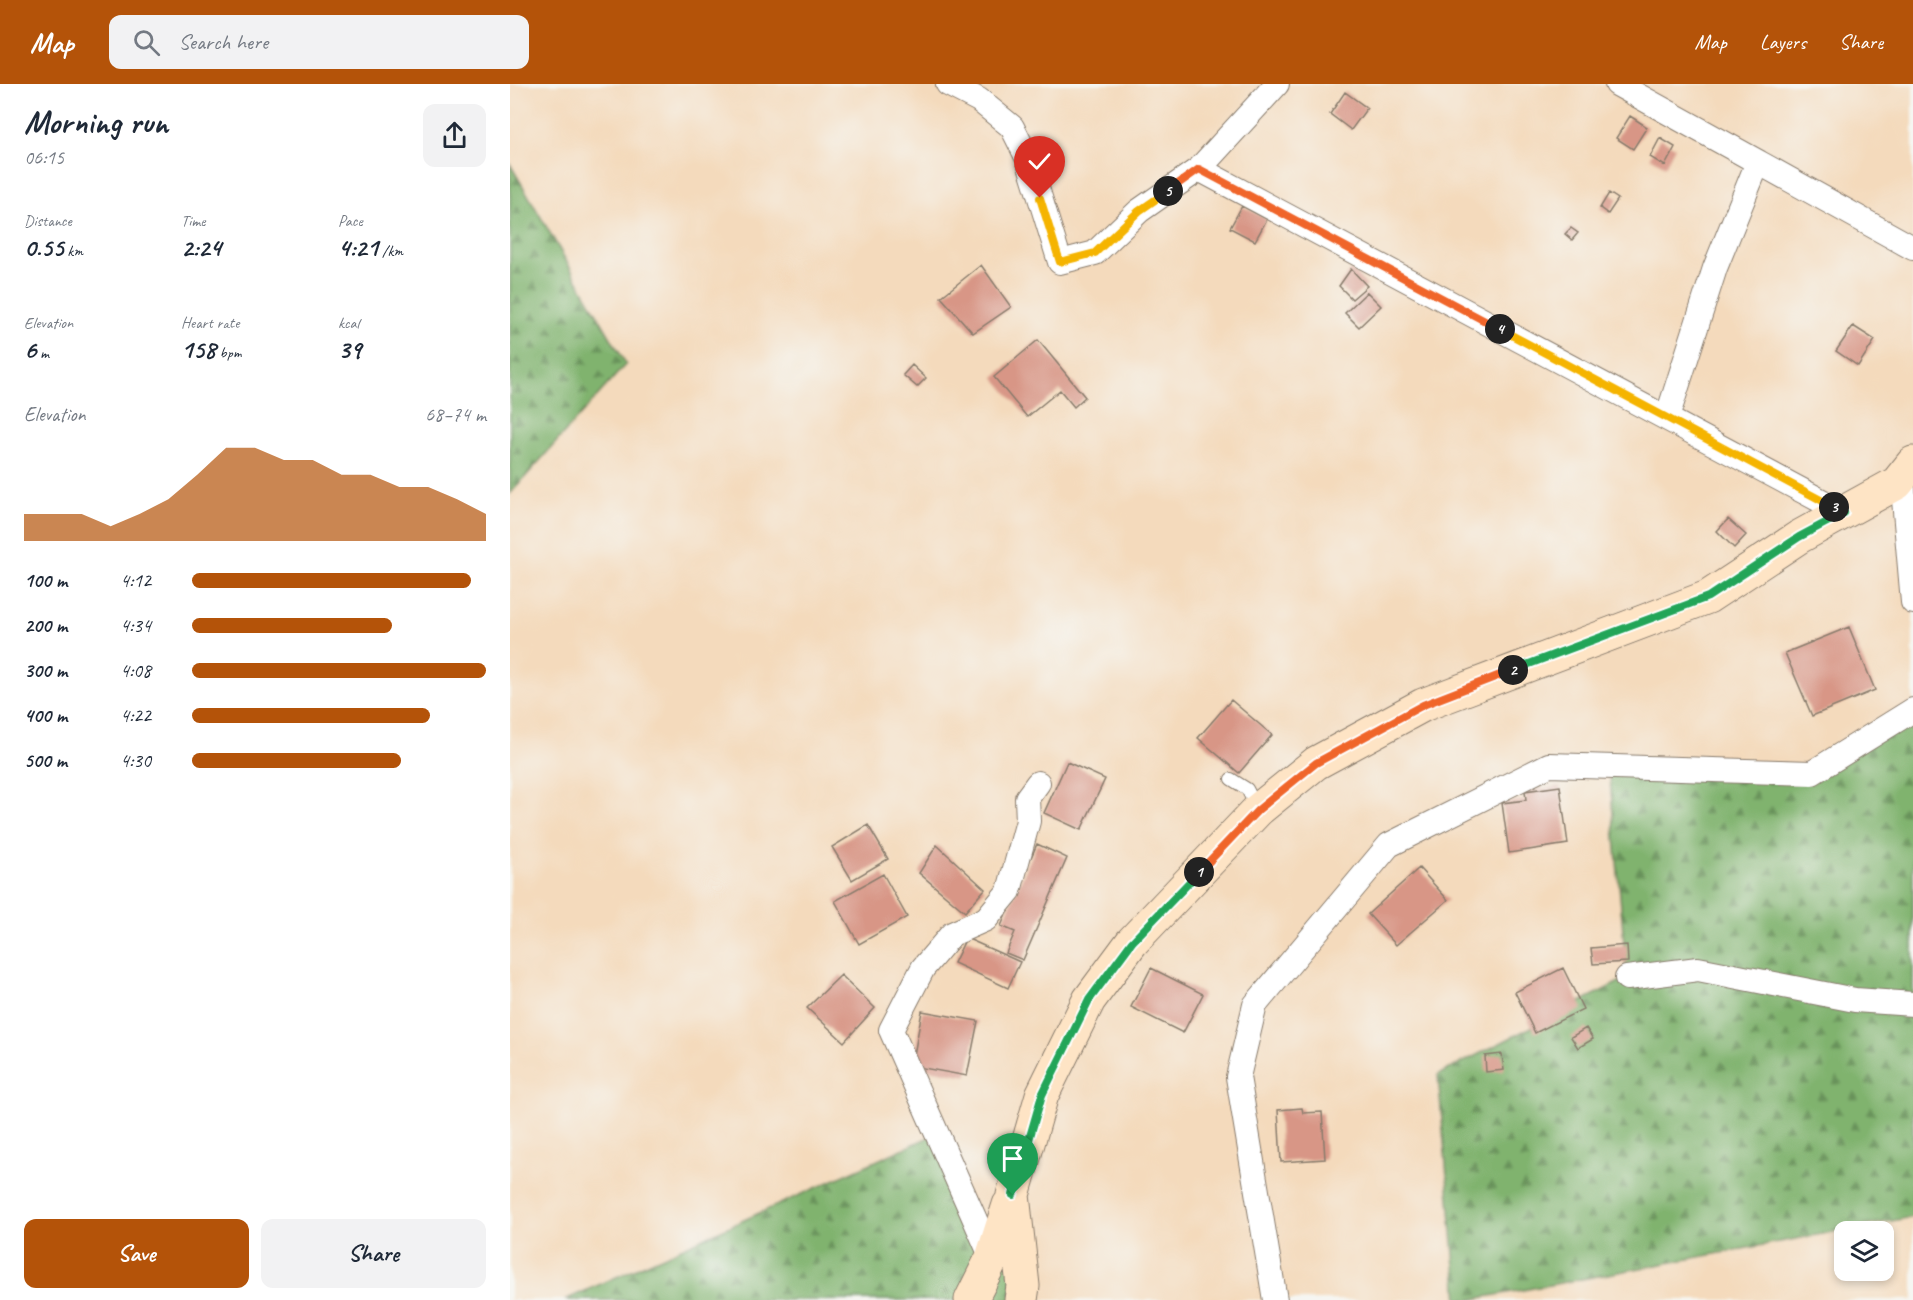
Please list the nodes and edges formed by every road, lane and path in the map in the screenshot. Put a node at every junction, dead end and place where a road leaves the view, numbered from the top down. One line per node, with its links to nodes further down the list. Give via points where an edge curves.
1 (948, 84): 5 (street, via 979,100 1012,127 1028,159 1060,262 1095,253 1139,211)
2 (1277, 84): 5 (street)
3 (1617, 84): 4 (street)
4 (1758, 162): 6 (street); 7 (street, via 1715,268)
5 (1199, 169): 7 (street)
6 (1913, 248)
7 (1667, 418): 9 (street)
8 (1908, 470): 9 (street, via 1897,483); 10 (street)
9 (1844, 513): 14 (street, via 1799,537 1708,597 1423,705 1316,763)
10 (1913, 603)
11 (1913, 710): 21 (street, via 1812,772 1549,765 1389,845 1255,1005 1238,1077)
12 (1231, 779): 14 (lane, via 1247,789)
13 (1038, 783): 18 (street, via 1028,798 1028,821 1009,891 986,919 952,934 922,968 891,1030)
14 (1258, 810): 17 (street, via 1132,942 1089,1000 1042,1095)
15 (1627, 978): 16 (street, via 1698,969 1855,1000)
16 (1913, 1004)
17 (1013, 1195): 18 (street); 20 (street, via 1023,1286)
18 (992, 1258): 19 (street)
19 (971, 1300)
20 (1021, 1300)
21 (1275, 1300)

